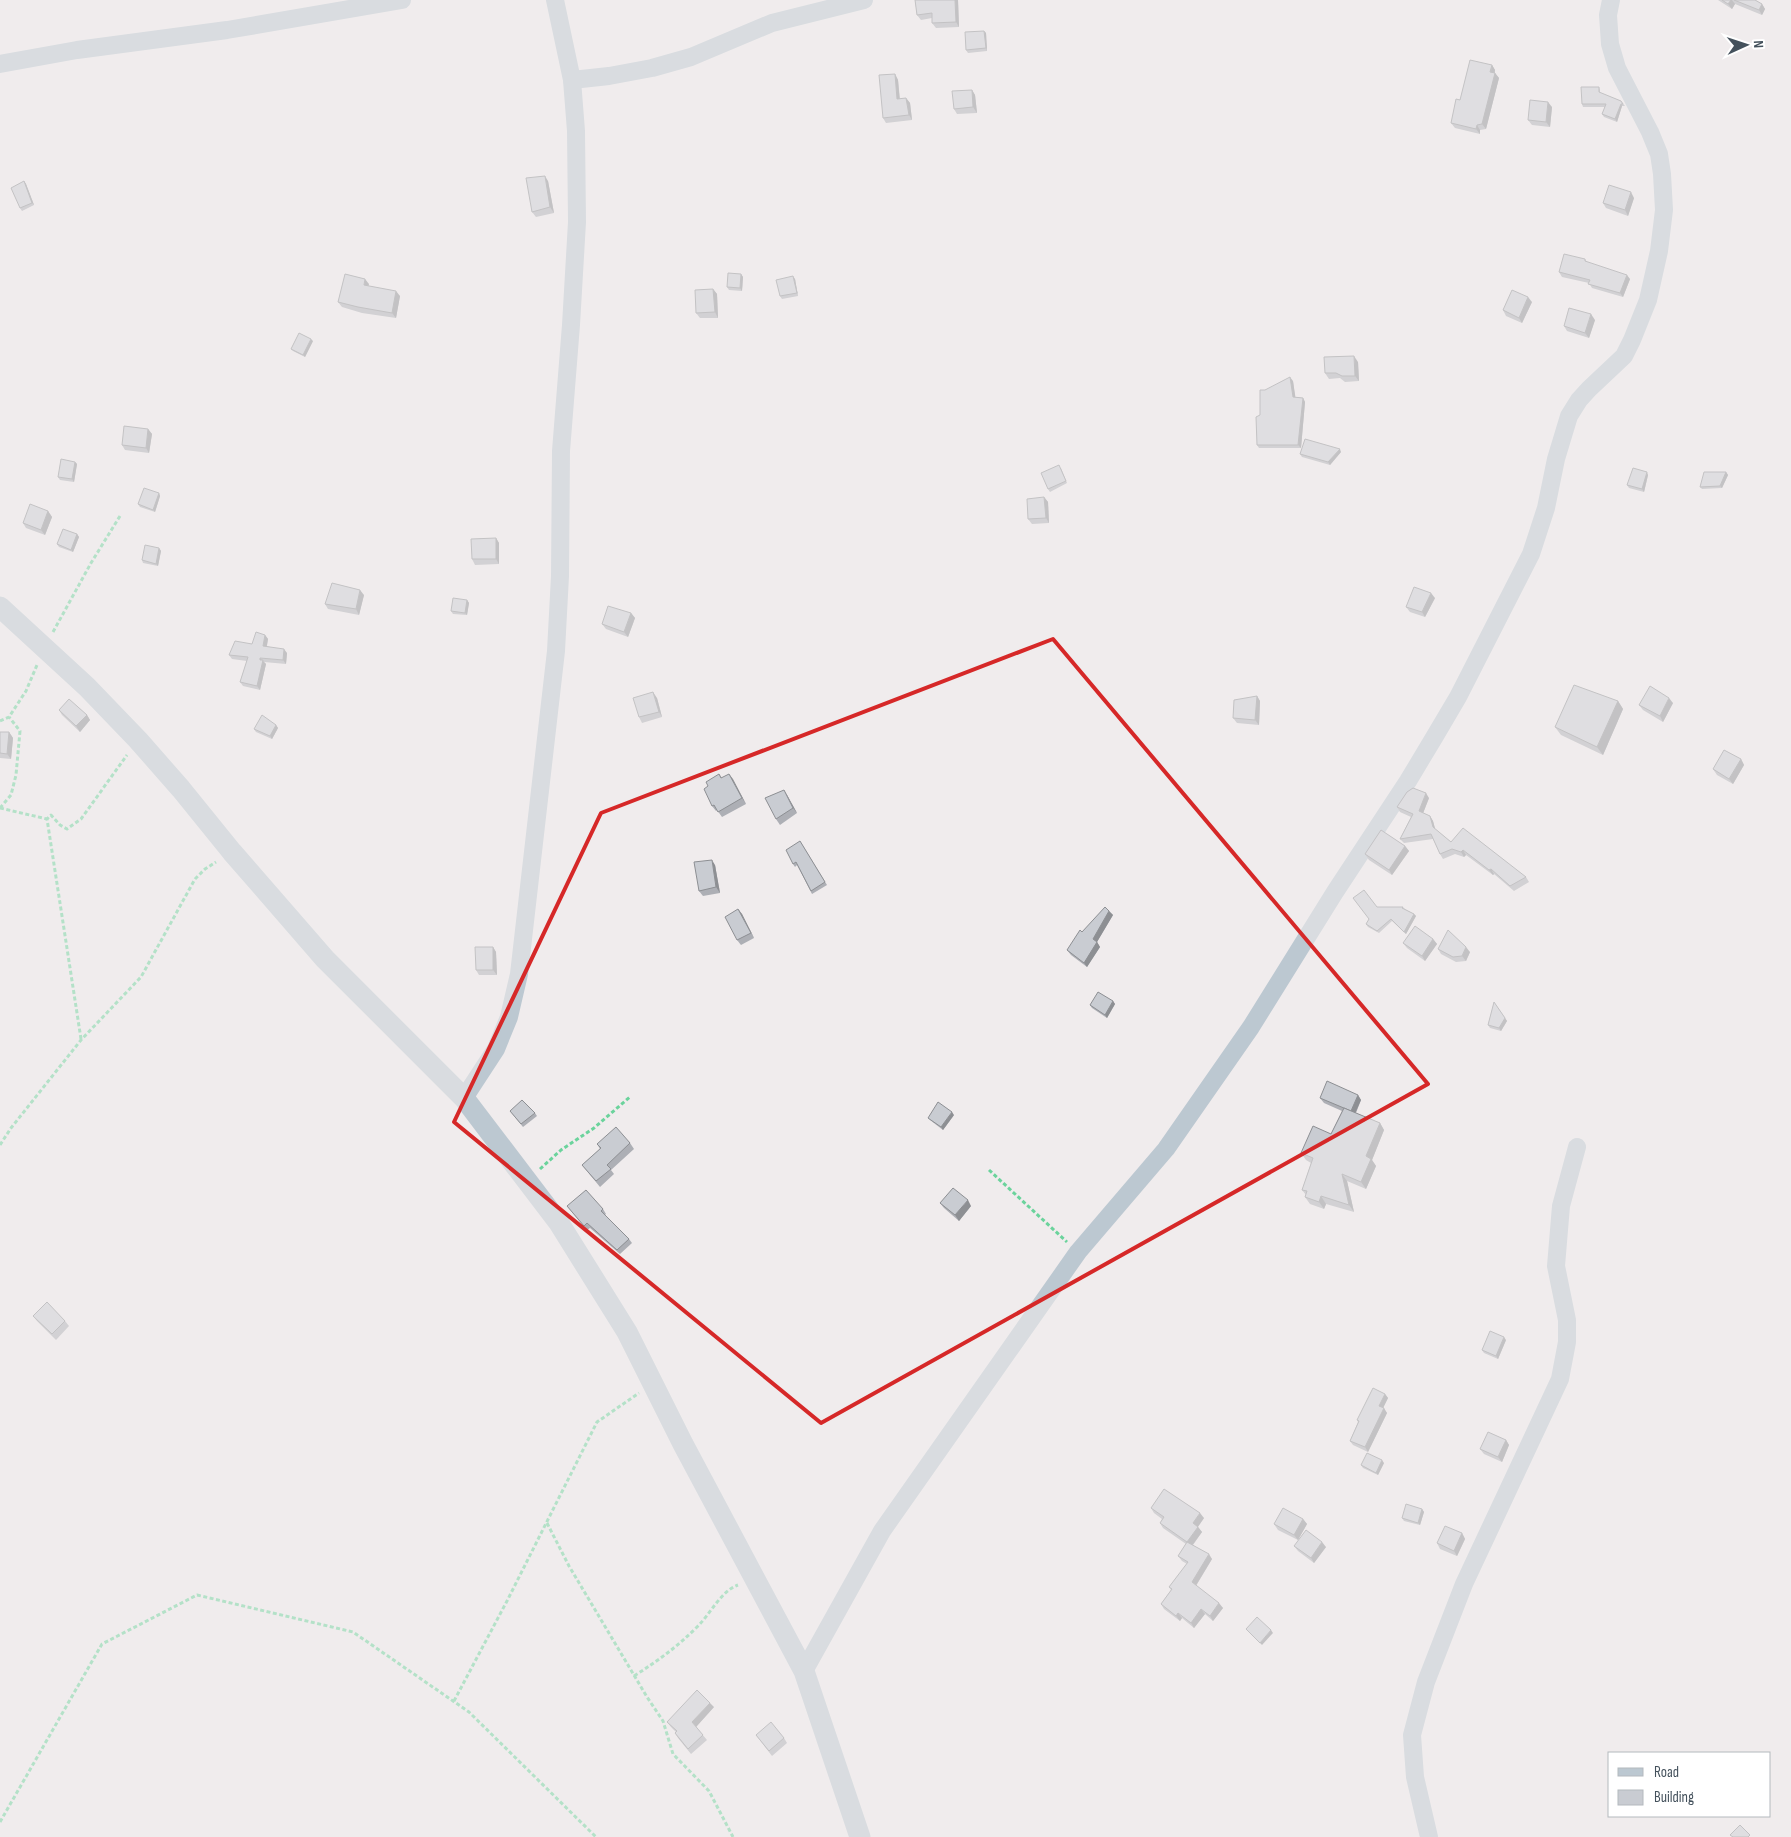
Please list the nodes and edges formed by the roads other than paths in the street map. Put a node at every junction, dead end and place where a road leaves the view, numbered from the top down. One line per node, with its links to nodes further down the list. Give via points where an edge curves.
1 (402, 0): 5 (street)
2 (555, 0): 6 (street)
3 (864, 0): 6 (street, via 772,23 691,57 652,68)
4 (1610, 0): 10 (street, via 1610,44 1617,68 1659,154 1664,210 1659,251 1648,300 1624,356 1589,389 1569,416 1531,554 1458,697 1408,782 1251,1027 1172,1141 1078,1252 882,1531)
5 (0, 64)
6 (572, 80): 8 (street, via 577,222 561,452 560,576 550,712 519,974 509,1017 496,1049)
7 (0, 607): 8 (street, via 87,687 138,740 325,959)
8 (464, 1098): 10 (street, via 559,1223 628,1332)
9 (1577, 1147): 12 (street, via 1561,1206 1556,1266 1567,1320 1567,1342 1560,1379 1464,1584 1426,1682 1412,1735 1415,1777)
10 (804, 1671): 11 (street)
11 (860, 1837)
12 (1429, 1837)

